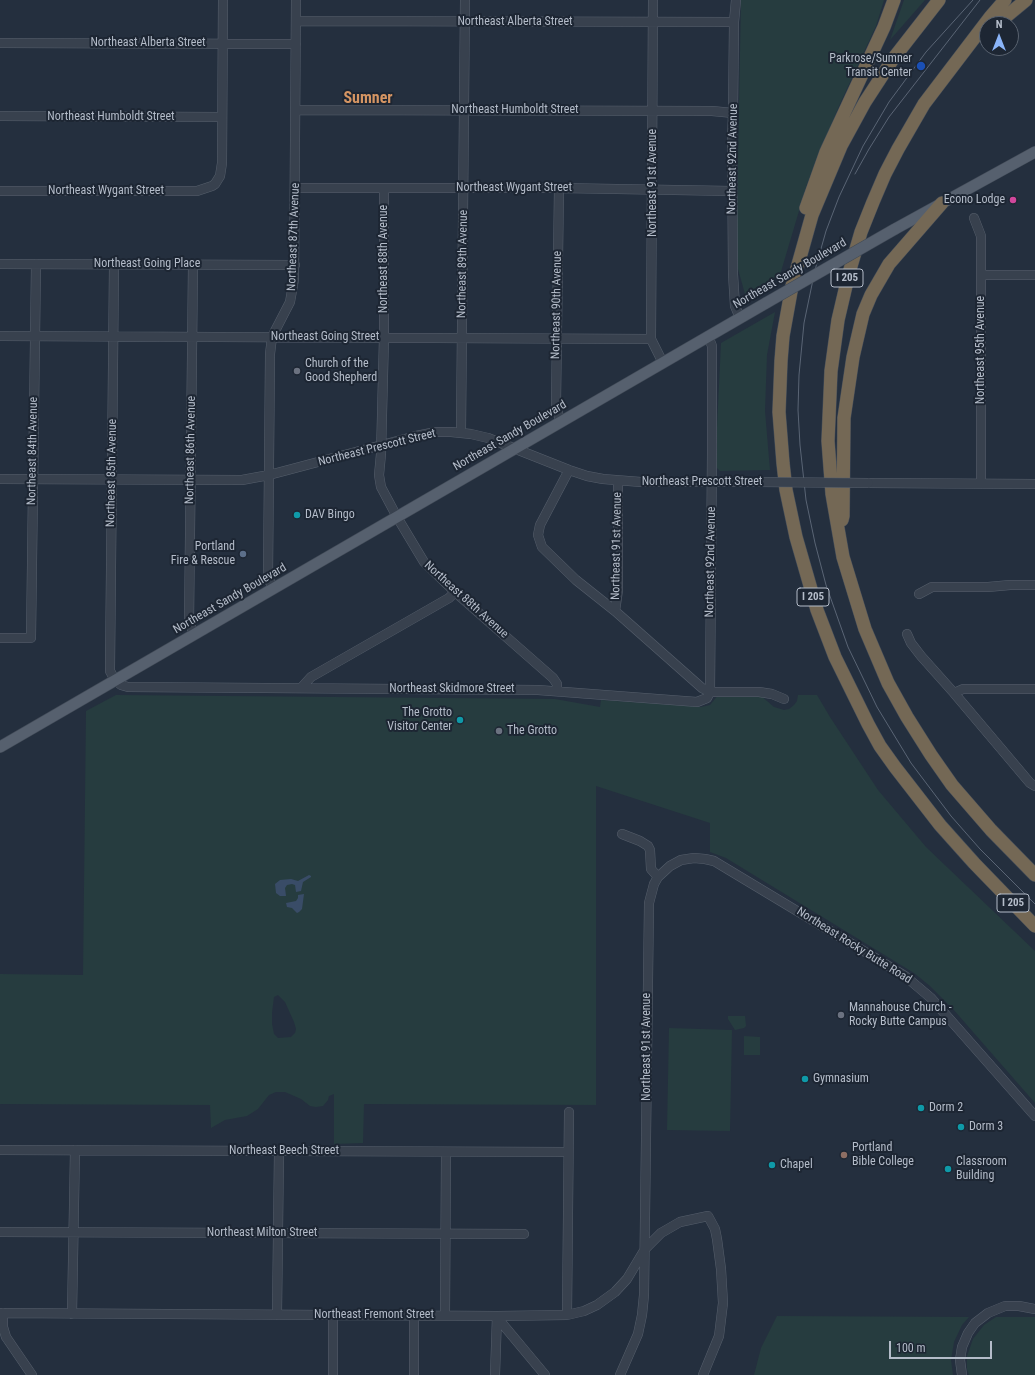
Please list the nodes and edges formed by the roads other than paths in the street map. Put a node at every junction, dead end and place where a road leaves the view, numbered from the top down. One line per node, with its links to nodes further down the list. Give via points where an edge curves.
1 (223, 0): 17 (street)
2 (296, 0): 11 (street, Northeast 87th Avenue)
3 (465, 0): 12 (street, Northeast 89th Avenue)
4 (653, 0): 13 (street, Northeast 91st Avenue)
5 (736, 0): 14 (street, Northeast 92nd Avenue)
6 (894, 0): 36 (highway, via 817,176 801,225)
7 (939, 0): 36 (highway, I 205, via 893,59 853,123 821,191)
8 (1005, 0): 19 (highway, I 205)
9 (1026, 0): 10 (highway)
10 (1007, 16)
11 (296, 21): 12 (street, Northeast Alberta Street); 18 (street, Northeast 87th Avenue)
12 (465, 22): 13 (street, Northeast Alberta Street); 21 (street, Northeast 89th Avenue)
13 (653, 22): 14 (street, Northeast Alberta Street); 22 (street, Northeast 91st Avenue)
14 (734, 22): 23 (street, Northeast 92nd Avenue)
15 (979, 39): 19 (highway)
16 (0, 43): 17 (street, Northeast Alberta Street)
17 (222, 43): 18 (street, Northeast Alberta Street); 25 (street)
18 (296, 44): 20 (street, Northeast 87th Avenue)
19 (963, 52): 71 (highway, I 205, via 924,104 891,162 861,232 848,273 834,342 829,410 828,441)
20 (296, 110): 21 (street, Northeast Humboldt Street); 27 (street, Northeast 87th Avenue)
21 (465, 110): 22 (street, Northeast Humboldt Street); 29 (street, Northeast 89th Avenue)
22 (653, 110): 23 (street, Northeast Humboldt Street); 31 (street, Northeast 91st Avenue)
23 (734, 114): 33 (street, Northeast 92nd Avenue)
24 (0, 116): 25 (street, Northeast Humboldt Street)
25 (222, 118): 32 (street, Northeast Wygant Street, via 220,176 212,186 198,191)
26 (1035, 152): 34 (main road, Northeast Sandy Boulevard)
27 (295, 188): 28 (street, Northeast Wygant Street); 41 (street, Northeast 87th Avenue)
28 (384, 188): 29 (street, Northeast Wygant Street); 51 (street, Northeast 88th Avenue)
29 (464, 188): 30 (street, Northeast Wygant Street); 52 (street, Northeast 89th Avenue)
30 (559, 188): 31 (street, Northeast Wygant Street); 53 (street, Northeast 90th Avenue)
31 (653, 190): 33 (street, Northeast Wygant Street); 54 (street, Northeast 91st Avenue)
32 (0, 191)
33 (732, 191): 44 (street, Northeast 92nd Avenue, via 733,274 736,306)
34 (942, 203): 44 (main road, Northeast Sandy Boulevard, bridge); 71 (highway, via 889,264 863,314 846,396 843,516)
35 (974, 218): 42 (street, Northeast 95th Avenue, via 981,236)
36 (798, 263): 92 (highway, I 205, via 780,361 780,438 793,524 819,616 845,680 880,746 940,825)
37 (0, 264): 38 (street, Northeast Going Place)
38 (36, 264): 39 (street, Northeast Going Place); 46 (street, Northeast 84th Avenue)
39 (114, 264): 40 (street, Northeast Going Place); 48 (street, Northeast 85th Avenue)
40 (193, 264): 41 (street, Northeast Going Place); 49 (street, Northeast 86th Avenue)
41 (295, 265): 50 (street, Northeast 87th Avenue, via 290,302)
42 (981, 275): 43 (street); 68 (street, Northeast 95th Avenue)
43 (1035, 275)
44 (740, 318): 47 (main road, Northeast Sandy Boulevard)
45 (0, 336): 46 (street, Northeast Going Street)
46 (35, 336): 48 (street, Northeast Going Street); 63 (street, Northeast 84th Avenue)
47 (708, 336): 55 (main road, Northeast Sandy Boulevard); 67 (street, Northeast 92nd Avenue, via 712,346)
48 (114, 337): 49 (street, Northeast Going Street); 64 (street, Northeast 85th Avenue)
49 (192, 337): 50 (street, Northeast Going Street); 65 (street, Northeast 86th Avenue)
50 (272, 337): 51 (street, Northeast Going Street); 61 (street, Northeast 87th Avenue)
51 (384, 337): 52 (street, Northeast Going Street); 58 (street, Northeast 88th Avenue)
52 (462, 338): 53 (street, Northeast Going Street); 57 (street, Northeast 89th Avenue)
53 (557, 339): 54 (street, Northeast Going Street); 56 (street, Northeast 90th Avenue, via 556,404)
54 (651, 339): 55 (street, Northeast 91st Avenue)
55 (663, 363): 56 (main road, Northeast Sandy Boulevard)
56 (560, 422): 59 (main road, Northeast Sandy Boulevard)
57 (461, 432): 58 (street, Northeast Prescott Street, via 427,434); 59 (street, Northeast Prescott Street)
58 (381, 445): 61 (street, Northeast Prescott Street); 70 (street, Northeast 88th Avenue, via 380,482)
59 (515, 448): 60 (street, Northeast Prescott Street); 70 (main road, Northeast Sandy Boulevard)
60 (569, 470): 66 (street, Northeast Prescott Street, via 594,478); 76 (street, via 540,525 539,539 542,547 576,580)
61 (269, 475): 65 (street, Northeast Prescott Street, via 242,480); 73 (street, Northeast 87th Avenue, via 268,577)
62 (0, 479): 63 (street, Northeast Prescott Street)
63 (33, 479): 64 (street, Northeast Prescott Street); 79 (street, Northeast 84th Avenue, via 31,638)
64 (112, 480): 65 (street, Northeast Prescott Street); 80 (street, Northeast 85th Avenue, via 110,672)
65 (190, 480): 77 (street, Northeast 86th Avenue, via 189,624)
66 (618, 481): 67 (street, Northeast Prescott Street); 76 (street, Northeast 91st Avenue, via 618,590)
67 (712, 482): 68 (street, Northeast Prescott Street, bridge); 84 (street, Northeast 92nd Avenue)
68 (981, 484): 69 (street, Northeast Prescott Street)
69 (1035, 484)
70 (397, 517): 73 (main road, Northeast Sandy Boulevard); 74 (street, Northeast 88th Avenue, via 420,557)
71 (838, 532): 90 (highway, I 205, via 849,579 865,629 888,683 907,717 952,785)
72 (1035, 585): 75 (street, via 932,587)
73 (273, 589): 77 (main road, Northeast Sandy Boulevard)
74 (455, 592): 81 (street, via 449,598 312,677); 83 (street, Northeast 88th Avenue, via 553,678)
75 (919, 594)
76 (615, 611): 84 (street, via 702,688)
77 (195, 634): 80 (main road, Northeast Sandy Boulevard)
78 (907, 634): 85 (street, via 910,643)
79 (0, 638)
80 (115, 680): 81 (street, Northeast Skidmore Street, via 128,687); 87 (main road, Northeast Sandy Boulevard)
81 (301, 688): 83 (street, Northeast Skidmore Street)
82 (1035, 689): 85 (street, via 963,689)
83 (557, 690): 84 (street, Northeast Skidmore Street, via 697,702 707,698)
84 (710, 692): 86 (street, via 759,692)
85 (954, 693): 88 (street)
86 (784, 699)
87 (0, 747)
88 (1035, 786)
89 (622, 834): 91 (street, via 646,843 650,850 650,869)
90 (1035, 875)
91 (658, 877): 94 (street, Northeast Rocky Butte Road, via 681,860 710,860 896,970 931,998); 105 (street, Northeast 91st Avenue, via 651,890 648,909)
92 (1035, 926)
93 (569, 1112): 99 (street)
94 (1035, 1116)
95 (0, 1150): 96 (street, Northeast Beech Street)
96 (74, 1150): 97 (street, Northeast Beech Street); 101 (street)
97 (279, 1151): 98 (street, Northeast Beech Street); 102 (street)
98 (446, 1152): 99 (street, Northeast Beech Street); 103 (street)
99 (568, 1152): 109 (street)
100 (0, 1232): 101 (street, Northeast Milton Street)
101 (74, 1232): 102 (street, Northeast Milton Street); 108 (street)
102 (278, 1233): 103 (street, Northeast Milton Street); 110 (street)
103 (446, 1233): 104 (street, Northeast Milton Street); 113 (street)
104 (524, 1234)
105 (645, 1249): 109 (street, Northeast Fremont Street, via 628,1279 615,1292 584,1311); 120 (street, via 642,1315 635,1343); 121 (street, Northeast Fremont Street, via 661,1233 680,1222 708,1216 715,1229 722,1269 723,1304 719,1336)
106 (1035, 1309): 122 (street, via 1019,1306 1000,1307 975,1323 962,1347)
107 (1, 1313): 108 (street, Northeast Fremont Street); 115 (street, via 6,1337)
108 (72, 1314): 110 (street, Northeast Fremont Street)
109 (567, 1314): 114 (street, Northeast Fremont Street)
110 (277, 1315): 111 (street, Northeast Fremont Street)
111 (333, 1315): 112 (street, Northeast Fremont Street); 116 (street)
112 (414, 1315): 113 (street, Northeast Fremont Street); 117 (street)
113 (445, 1315): 114 (street, Northeast Fremont Street)
114 (497, 1316): 118 (street); 119 (street)
115 (32, 1375)
116 (333, 1375)
117 (414, 1375)
118 (495, 1375)
119 (545, 1375)
120 (620, 1375)
121 (703, 1375)
122 (962, 1375)

